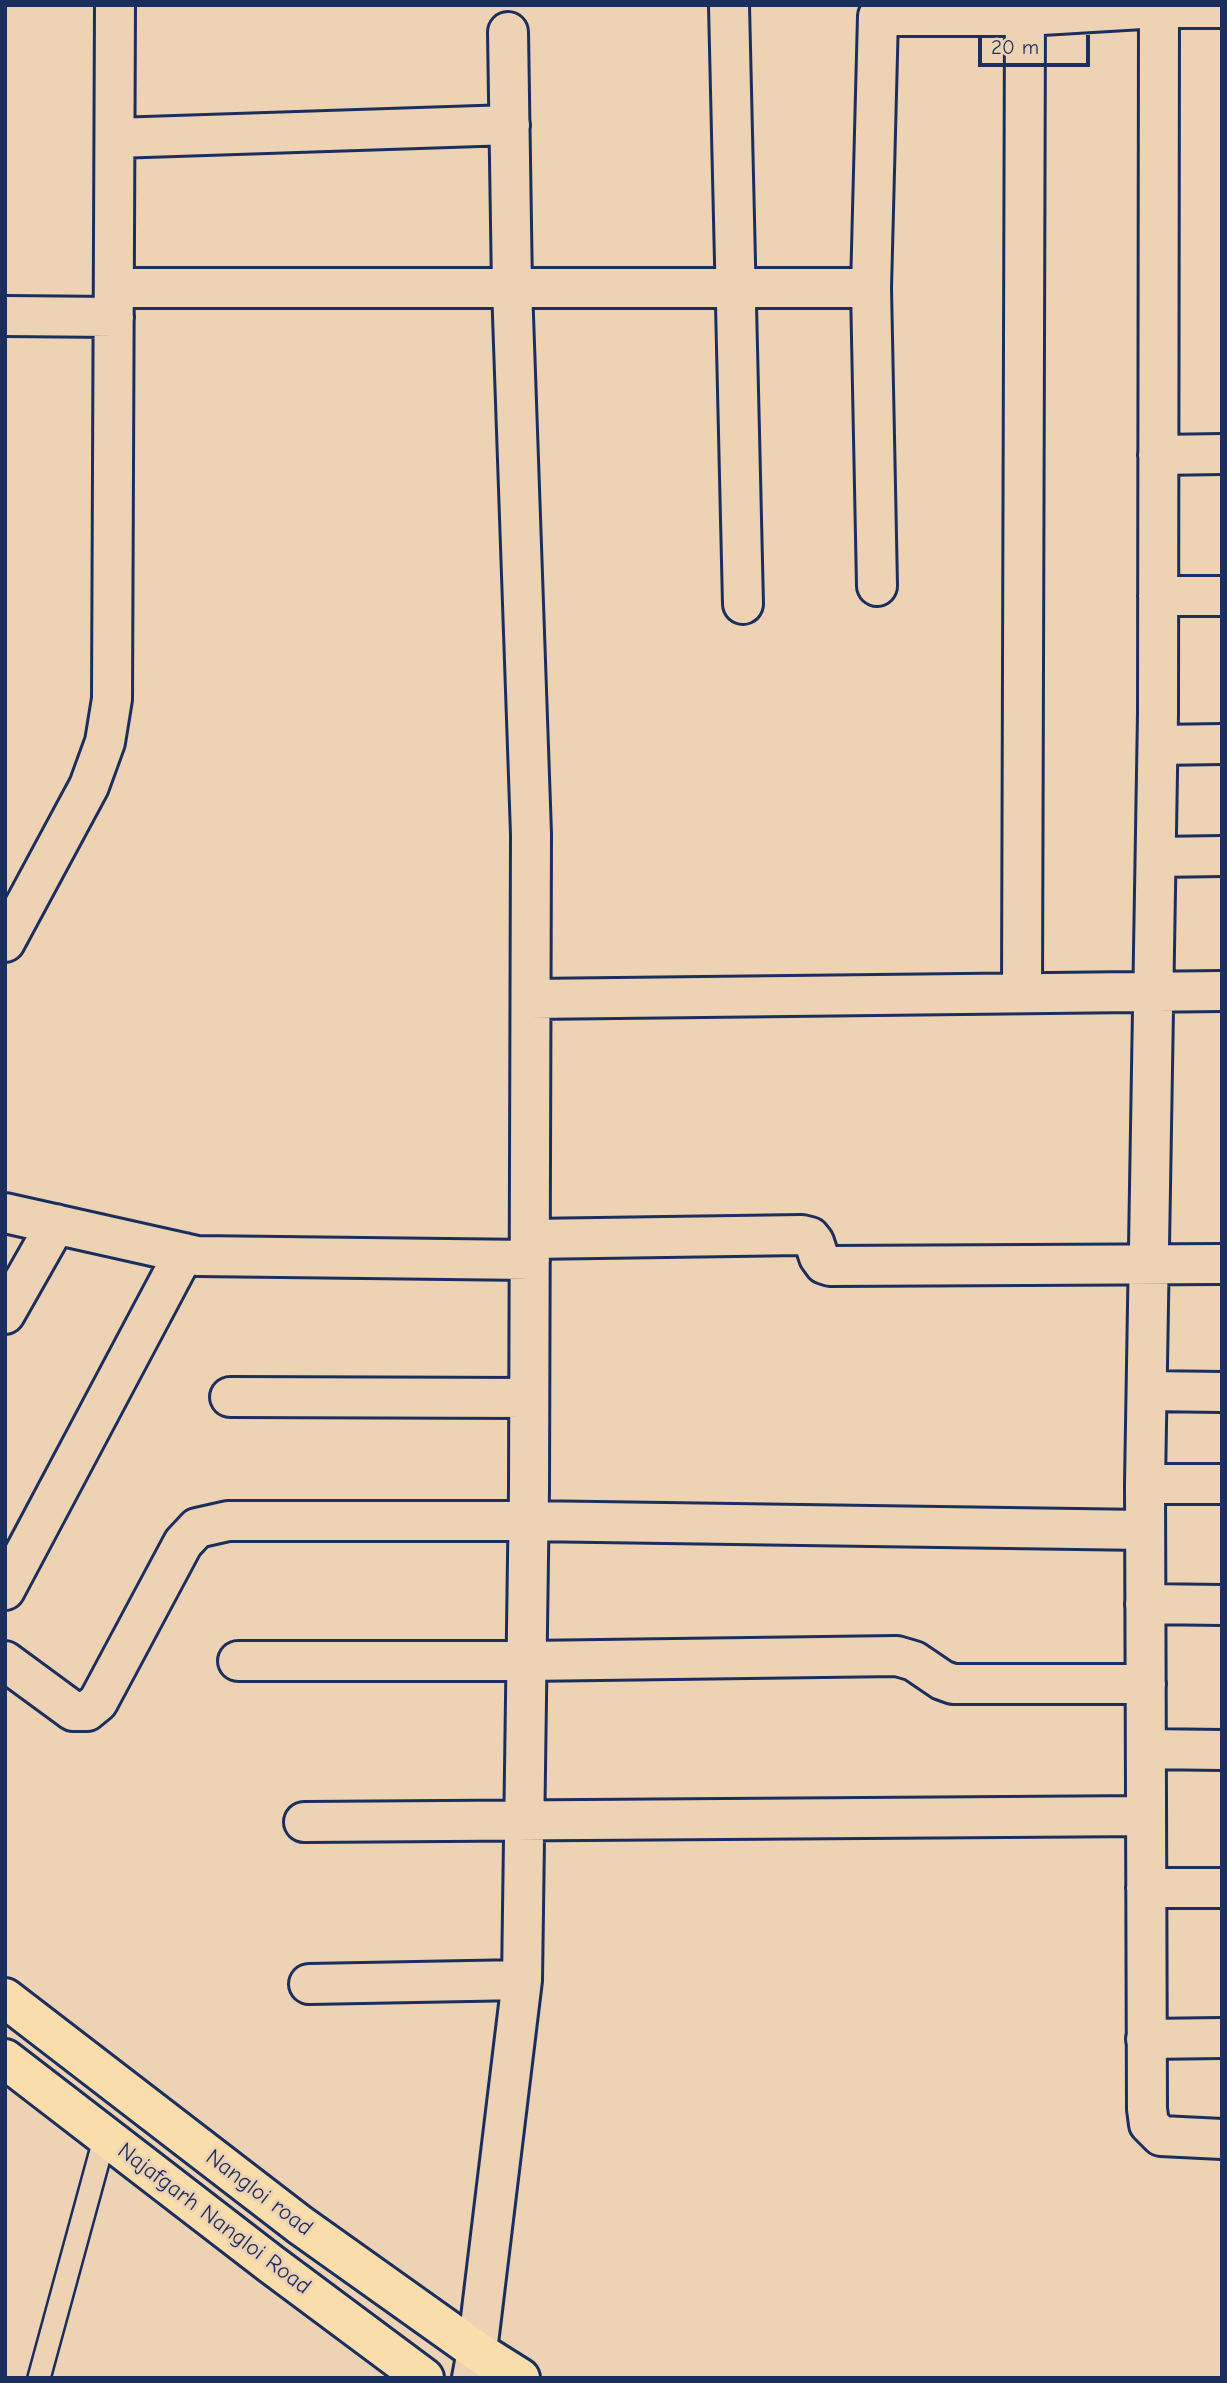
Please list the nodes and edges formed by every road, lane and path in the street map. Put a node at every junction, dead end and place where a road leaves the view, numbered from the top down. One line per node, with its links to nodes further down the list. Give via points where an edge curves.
1 (115, 5): 9 (street)
2 (729, 5): 11 (street)
3 (1159, 7): 4 (street); 6 (street); 16 (street)
4 (1222, 8)
5 (878, 11): 6 (street); 12 (street)
6 (1025, 16): 28 (street)
7 (508, 32): 8 (street)
8 (510, 125): 9 (street); 10 (street)
9 (115, 138): 13 (street)
10 (512, 287): 11 (street); 13 (street); 29 (street, via 531,834)
11 (735, 287): 12 (street); 20 (street)
12 (871, 288): 17 (street)
13 (114, 303): 14 (street); 25 (street, via 112,699 105,742 89,786)
14 (5, 317)
15 (1222, 454): 16 (street)
16 (1158, 455): 18 (street)
17 (877, 586)
18 (1158, 596): 19 (street); 22 (street)
19 (1222, 596)
20 (743, 604)
21 (1222, 744): 22 (street)
22 (1158, 745): 24 (street)
23 (1222, 856): 24 (street)
24 (1156, 857): 26 (street)
25 (5, 942)
26 (1154, 990): 27 (street); 28 (street); 34 (street)
27 (1222, 991)
28 (1022, 992): 29 (street)
29 (531, 999): 32 (street)
30 (5, 1213): 31 (street)
31 (56, 1224): 33 (street); 36 (street)
32 (530, 1250): 33 (street); 34 (street, via 802,1235 810,1237 819,1257 830,1266); 40 (street)
33 (184, 1253): 45 (street)
34 (1149, 1264): 35 (street); 37 (street)
35 (1222, 1264)
36 (5, 1314)
37 (1147, 1391): 38 (street); 41 (street)
38 (1222, 1392)
39 (229, 1397): 40 (street)
40 (529, 1398): 43 (street)
41 (1145, 1484): 42 (street); 44 (street)
42 (1222, 1484)
43 (528, 1521): 44 (street); 48 (street, via 213,1523 197,1528 183,1543 98,1703 87,1712 73,1711); 50 (street)
44 (1145, 1530): 46 (street)
45 (5, 1590)
46 (1145, 1604): 47 (street); 51 (street)
47 (1222, 1605)
48 (5, 1661)
49 (238, 1661): 50 (street)
50 (526, 1661): 51 (street, via 897,1656 953,1684); 55 (street)
51 (1146, 1684): 52 (street)
52 (1146, 1749): 53 (street); 54 (street)
53 (1222, 1749)
54 (1146, 1816): 55 (street); 57 (street)
55 (524, 1821): 56 (street); 59 (street)
56 (304, 1822)
57 (1146, 1888): 58 (street); 63 (street)
58 (1222, 1888)
59 (522, 1980): 60 (street); 67 (street)
60 (309, 1984)
61 (5, 1998): 67 (main road, Nangloi road)
62 (1222, 2038): 63 (street)
63 (1146, 2039): 66 (street, via 1149,2124 1161,2136)
64 (5, 2059): 65 (main road, Najafgarh Nangloi Road)
65 (105, 2136): 68 (lane); 69 (main road, Najafgarh Nangloi Road)
66 (1222, 2139)
67 (474, 2364): 70 (main road, Nangloi road)
68 (39, 2378)
69 (424, 2378)
70 (520, 2378)

